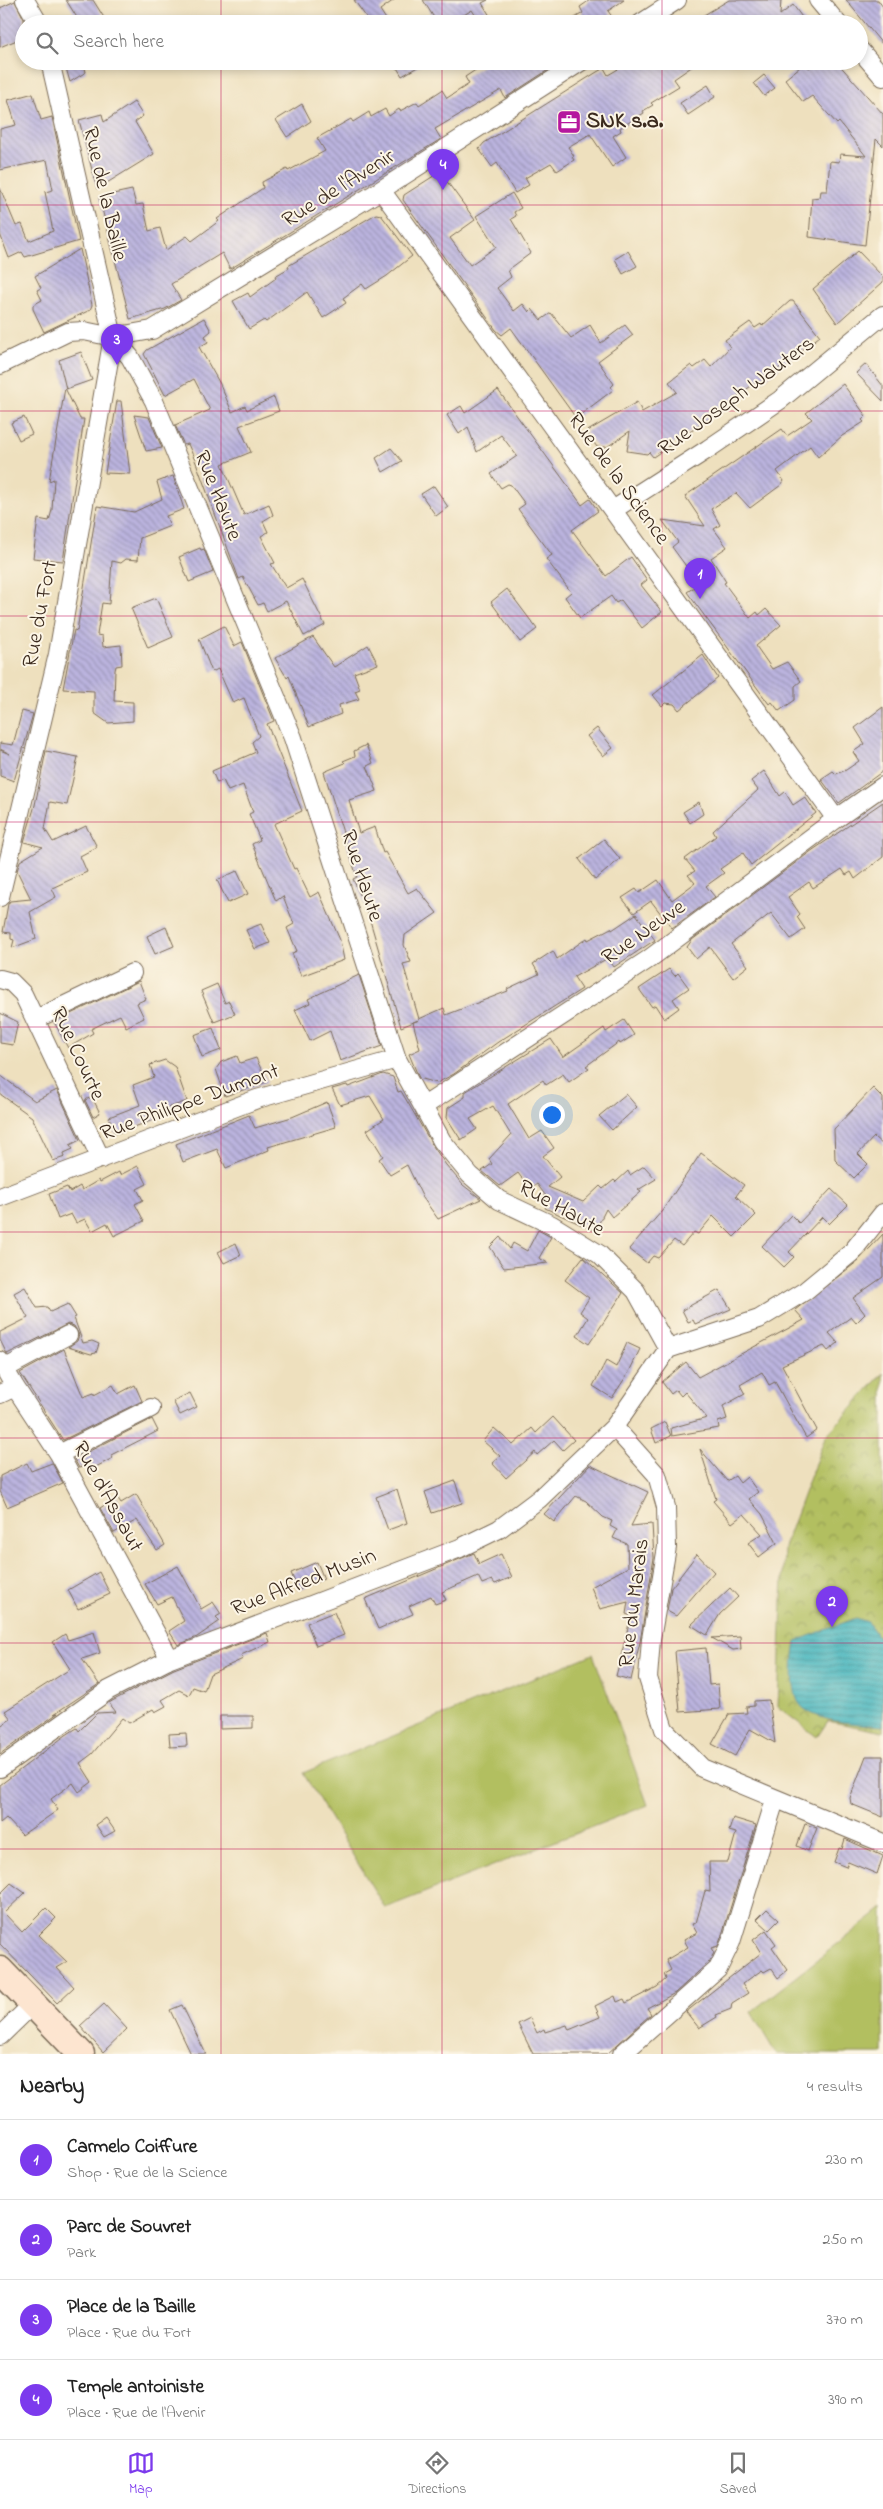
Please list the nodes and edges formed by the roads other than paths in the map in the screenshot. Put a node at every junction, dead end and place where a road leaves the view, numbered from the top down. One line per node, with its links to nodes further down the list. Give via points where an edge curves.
1 (25, 0): 4 (street)
2 (677, 0): 5 (street)
3 (818, 0): 6 (street)
4 (34, 15)
5 (654, 15)
6 (830, 15)
7 (868, 60): 10 (street)
8 (52, 70): 13 (street, Rue de la Baille)
9 (568, 70): 11 (street, Rue de l'Avenir)
10 (883, 77)
11 (381, 190): 13 (street, Rue de l'Avenir, via 152,330); 15 (street, Rue de la Science)
12 (883, 315): 15 (street, Rue Joseph Wauters, via 780,400)
13 (113, 336): 14 (street, Rue de l'Avenir, via 68,332); 18 (street, Rue du Fort, via 58,654); 22 (street, Rue Haute, via 130,357 154,400 293,738)
14 (0, 365)
15 (613, 510): 17 (street, Rue de la Science)
16 (883, 786): 17 (street, Rue Neuve)
17 (836, 818): 23 (street, Rue Neuve, via 649,959)
18 (0, 897)
19 (132, 973): 21 (street)
20 (0, 979): 21 (street, Rue Courte, via 11,982 23,994)
21 (36, 1019): 24 (street, Rue Courte)
22 (397, 1059): 23 (street, Rue Haute); 24 (street, Rue Philippe Dumont, via 257,1099)
23 (424, 1106): 28 (street, Rue Haute, via 442,1141 470,1175 499,1200 552,1225 599,1254 636,1291)
24 (101, 1159): 25 (street, Rue Philippe Dumont)
25 (0, 1197)
26 (883, 1213): 28 (street, via 851,1254 805,1291 759,1319)
27 (68, 1335): 29 (street)
28 (668, 1350): 32 (street, Rue Alfred Musin)
29 (2, 1365): 30 (street, Rue d'Assaut)
30 (7, 1391): 33 (street, Rue d'Assaut)
31 (151, 1408): 33 (street)
32 (614, 1427): 34 (street, Rue Alfred Musin, via 539,1499 499,1529 460,1548); 36 (street, Rue du Marais, via 657,1475 666,1507 667,1548 651,1640 648,1678 664,1729 702,1768)
33 (59, 1454): 34 (street, Rue d'Assaut)
34 (170, 1658): 35 (street, Rue Alfred Musin, via 110,1690)
35 (0, 1768)
36 (775, 1800): 37 (street, Rue du Marais); 42 (street, via 731,1942 718,1969)
37 (883, 1843)
38 (0, 1970): 39 (main road)
39 (33, 2004): 40 (street); 41 (main road)
40 (0, 2036)
41 (81, 2054)
42 (622, 2054)

